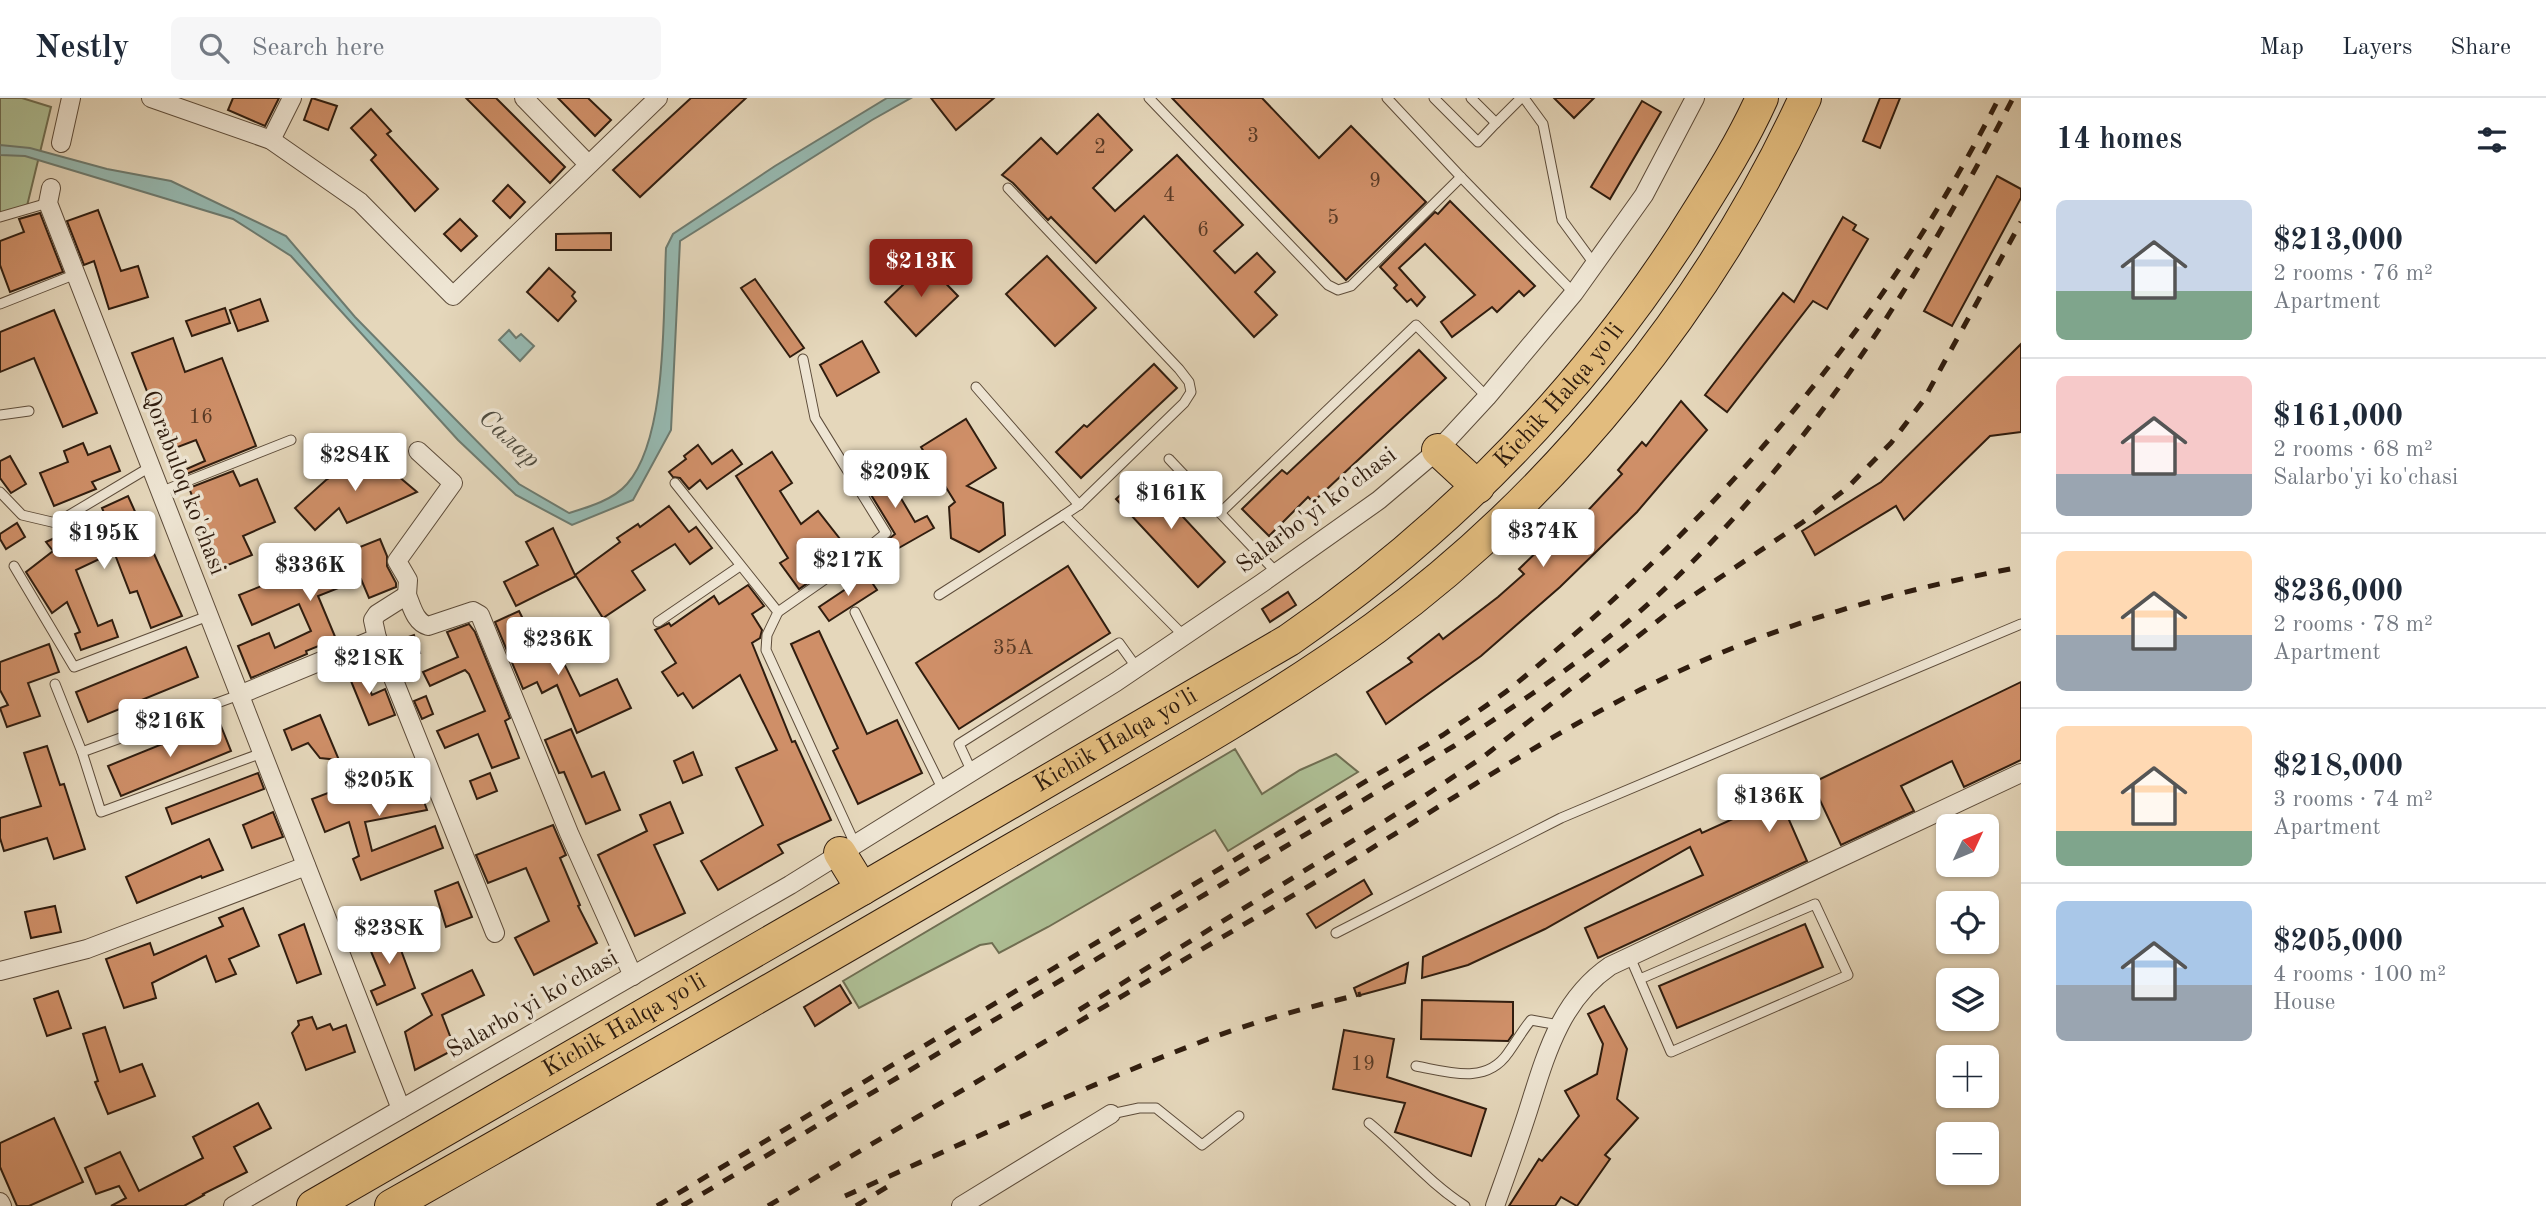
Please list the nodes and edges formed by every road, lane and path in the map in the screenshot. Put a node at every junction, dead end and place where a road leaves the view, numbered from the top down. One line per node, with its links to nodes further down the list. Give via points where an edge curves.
1 (71, 98): 16 (street)
2 (151, 98): 15 (street)
3 (292, 98): 15 (street)
4 (524, 98): 17 (street)
5 (657, 98): 17 (street)
6 (1149, 98): 18 (lane, via 1328,285 1338,290 1351,286)
7 (1387, 98): 18 (lane)
8 (1434, 98): 14 (lane, via 1478,142)
9 (1471, 98): 14 (lane)
10 (1522, 98): 14 (lane); 23 (lane, via 1543,124 1562,220)
11 (1695, 98): 23 (street, Salarbo'yi ko'chasi, via 1644,195)
12 (1762, 98): 22 (highway, Kichik Halqa yo'li, via 1716,184)
13 (1805, 98): 25 (highway, Kichik Halqa yo'li, via 1770,171)
14 (1496, 123)
15 (271, 140): 17 (street, via 360,202 453,296)
16 (61, 143)
17 (588, 164)
18 (1461, 177): 26 (lane)
19 (1008, 188): 42 (lane, via 1189,382 1191,392 1184,403)
20 (50, 195): 21 (lane); 24 (street, Qorabuloq ko'chasi)
21 (0, 217)
22 (1672, 251): 25 (highway); 39 (highway, Kichik Halqa yo'li, via 1567,393)
23 (1595, 265): 26 (street, Salarbo'yi ko'chasi)
24 (76, 274): 27 (lane); 37 (street, Qorabuloq ko'chasi)
25 (1707, 275): 83 (highway, Kichik Halqa yo'li, via 1611,403 1504,520 1426,589 1356,642 1234,720 762,996)
26 (1574, 293): 30 (street, Salarbo'yi ko'chasi)
27 (0, 304)
28 (803, 359): 50 (lane, via 815,418 886,533)
29 (976, 387): 42 (lane)
30 (1487, 397): 34 (street, Salarbo'yi ko'chasi); 43 (lane, via 1416,325)
31 (29, 411): 32 (lane)
32 (0, 415)
33 (291, 440): 41 (lane)
34 (1438, 450): 39 (highway); 47 (street, Salarbo'yi ko'chasi)
35 (418, 451): 48 (street, via 453,483 397,561 408,580)
36 (1169, 459): 43 (lane)
37 (150, 467): 40 (lane, via 56,523 22,515); 41 (street, Qorabuloq ko'chasi)
38 (675, 483): 46 (lane)
39 (1478, 487): 67 (highway, Kichik Halqa yo'li, via 1395,562 1289,640)
40 (0, 492)
41 (160, 492): 52 (street, Qorabuloq ko'chasi)
42 (1079, 505): 44 (lane)
43 (1220, 513): 47 (lane)
44 (1065, 515): 49 (lane); 55 (lane)
45 (14, 566): 52 (lane, via 74,667)
46 (740, 566): 50 (lane); 53 (lane)
47 (1277, 573): 55 (street, Salarbo'yi ko'chasi)
48 (407, 595): 56 (street, via 377,614 373,620); 72 (street, via 424,625 473,611 480,615)
49 (939, 595)
50 (778, 612): 65 (lane, via 767,635 766,650)
51 (855, 612): 64 (lane)
52 (208, 616): 59 (street, Qorabuloq ko'chasi)
53 (658, 622)
54 (2021, 624): 69 (lane, via 1561,818)
55 (1184, 636): 57 (street, Salarbo'yi ko'chasi)
56 (377, 638): 59 (street); 68 (street)
57 (1137, 668): 62 (street, Salarbo'yi ko'chasi); 62 (lane, via 1119,643 1050,686 959,744)
58 (55, 684): 60 (lane)
59 (239, 695): 60 (lane); 61 (street, Qorabuloq ko'chasi)
60 (82, 752): 61 (lane, via 102,812)
61 (262, 753): 66 (street, Qorabuloq ko'chasi)
62 (972, 772): 64 (street, Salarbo'yi ko'chasi)
63 (2021, 774): 70 (street)
64 (943, 790): 65 (street, Salarbo'yi ko'chasi)
65 (848, 849): 67 (highway); 72 (street, Salarbo'yi ko'chasi)
66 (306, 866): 71 (street, via 87,949); 76 (street, Qorabuloq ko'chasi)
67 (862, 889): 82 (highway, Kichik Halqa yo'li)
68 (495, 933)
69 (1336, 933)
70 (1630, 957): 73 (lane); 74 (street, via 1609,966 1585,986)
71 (0, 971)
72 (633, 976): 76 (street, Salarbo'yi ko'chasi)
73 (1640, 979): 73 (lane, via 1671,1052 1848,975 1815,904)
74 (1559, 1025): 75 (lane, via 1531,1020 1507,1055 1485,1073 1464,1075); 85 (street)
75 (1416, 1066)
76 (401, 1109): 81 (street, Salarbo'yi ko'chasi)
77 (1111, 1114): 78 (lane, via 1156,1108 1202,1145); 80 (street)
78 (1239, 1116)
79 (1369, 1123): 84 (lane, via 1440,1190)
80 (972, 1204)
81 (233, 1206)
82 (313, 1206)
83 (391, 1206)
84 (1465, 1206)
85 (1495, 1206)

